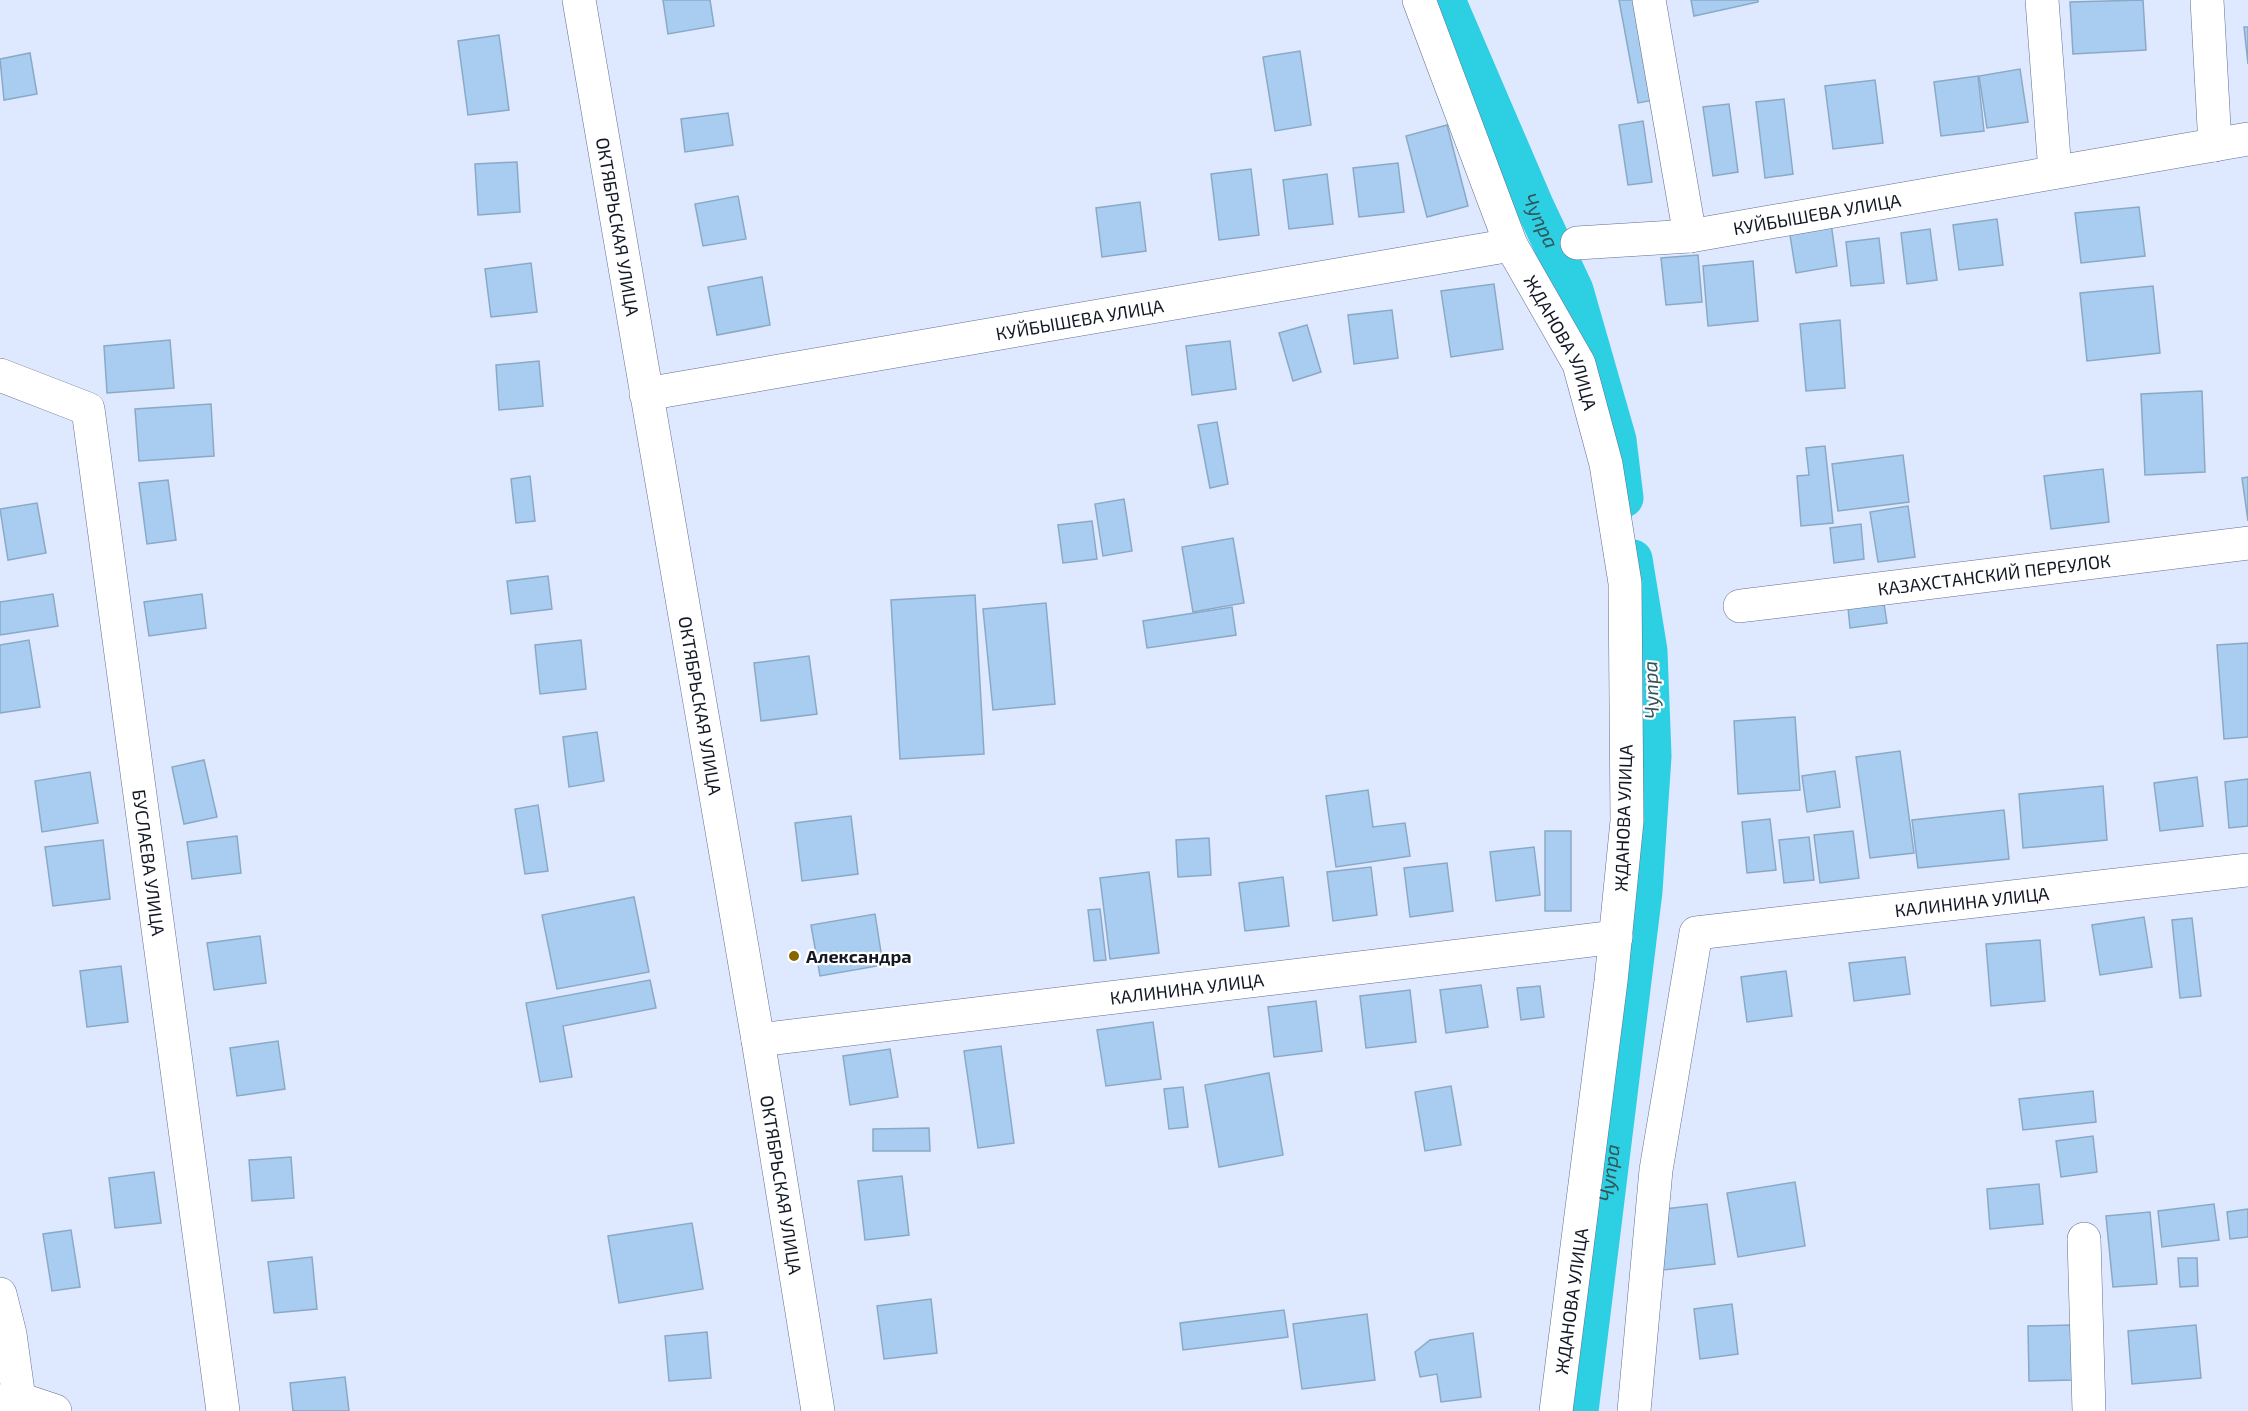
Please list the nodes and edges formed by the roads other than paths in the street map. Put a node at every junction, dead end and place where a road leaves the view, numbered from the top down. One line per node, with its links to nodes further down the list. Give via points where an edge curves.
1 (579, 0): 13 (street, ОКТЯБРЬСКАЯ УЛИЦА)
2 (1419, 0): 11 (street, ЖДАНОВА УЛИЦА)
3 (1649, 0): 9 (street)
4 (2042, 0): 8 (street)
5 (2207, 0): 7 (street)
6 (2248, 139): 7 (street, КУЙБЫШЕВА УЛИЦА)
7 (2215, 145): 8 (street, КУЙБЫШЕВА УЛИЦА)
8 (2055, 172): 9 (street, КУЙБЫШЕВА УЛИЦА)
9 (1690, 236): 10 (street, КУЙБЫШЕВА УЛИЦА)
10 (1577, 243)
11 (1511, 245): 13 (street, КУЙБЫШЕВА УЛИЦА); 17 (street, ЖДАНОВА УЛИЦА, via 1579,364 1606,464 1625,583 1627,821)
12 (0, 375): 23 (street, БУСЛАЕВА УЛИЦА, via 88,409)
13 (646, 394): 18 (street, ОКТЯБРЬСКАЯ УЛИЦА)
14 (2248, 543): 15 (street, КАЗАХСТАНСКИЙ ПЕРЕУЛОК)
15 (1740, 606)
16 (2248, 870): 26 (street, КАЛИНИНА УЛИЦА, via 1696,933 1656,1170)
17 (1616, 937): 18 (street, КАЛИНИНА УЛИЦА); 25 (street, ЖДАНОВА УЛИЦА)
18 (758, 1040): 24 (street, ОКТЯБРЬСКАЯ УЛИЦА)
19 (2084, 1239): 27 (street)
20 (0, 1294): 21 (street, via 9,1334)
21 (9, 1400): 22 (street)
22 (55, 1411)
23 (223, 1411)
24 (818, 1411)
25 (1556, 1411)
26 (1635, 1411)
27 (2089, 1411)

